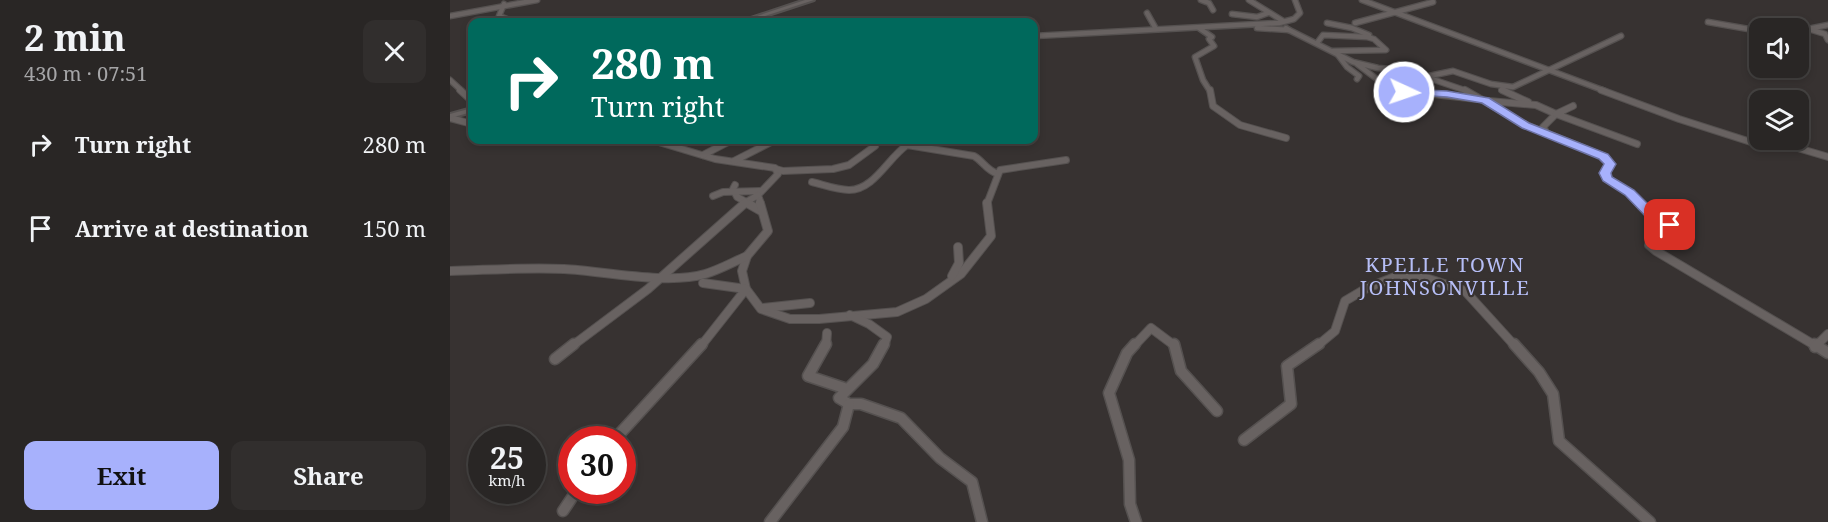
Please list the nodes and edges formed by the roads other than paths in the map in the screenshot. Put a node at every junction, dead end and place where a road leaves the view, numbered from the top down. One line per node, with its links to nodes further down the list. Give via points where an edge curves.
1 (506, 0): 9 (street)
2 (537, 0): 9 (street)
3 (811, 0): 17 (street)
4 (1201, 0): 10 (street)
5 (1249, 0): 13 (street)
6 (1294, 0): 18 (street, via 1300,14)
7 (1362, 0): 11 (street)
8 (1433, 2): 11 (street)
9 (503, 6): 15 (street); 16 (street, via 499,16)
10 (1213, 10)
11 (1395, 12): 21 (street); 39 (street)
12 (1147, 13): 26 (street)
13 (1268, 13): 14 (street, via 1257,17); 18 (street)
14 (1232, 14)
15 (450, 16)
16 (504, 18)
17 (755, 18)
18 (1282, 22): 22 (street); 28 (street)
19 (1708, 22): 25 (street)
20 (1327, 23): 34 (street, via 1376,37)
21 (1355, 23)
22 (1238, 25): 24 (street); 28 (street)
23 (1828, 25): 30 (street)
24 (1197, 27): 26 (street); 55 (street, via 1212,38 1209,39 1214,46 1195,57 1213,106 1240,125)
25 (1743, 28): 27 (street); 31 (street)
26 (1156, 29): 32 (street)
27 (1749, 29)
28 (1289, 30): 36 (street)
29 (1809, 30): 30 (street)
30 (1812, 30): 35 (street, via 1825,34)
31 (1749, 31)
32 (1038, 36)
33 (1621, 36): 39 (street)
34 (1372, 38): 36 (street, via 1323,35); 37 (street, via 1386,50)
35 (1828, 40)
36 (1317, 43): 37 (street)
37 (1336, 52): 38 (street); 41 (street, via 1359,76)
38 (1353, 62): 40 (street); 44 (street)
39 (1551, 70): 40 (street, via 1509,87 1451,69); 56 (street)
40 (1428, 76): 47 (street)
41 (1357, 79)
42 (450, 80): 46 (street)
43 (1396, 83): 44 (street)
44 (1386, 86): 47 (street, via 1404,92)
45 (1502, 90): 48 (street)
46 (468, 97)
47 (1485, 100): 48 (street); 54 (street, via 1506,115)
48 (1536, 105): 51 (street)
49 (1573, 106): 51 (street)
50 (468, 111): 52 (street)
51 (1556, 114): 54 (street, via 1544,127); 60 (street)
52 (450, 117): 53 (street)
53 (468, 123)
54 (1545, 132): 87 (street, via 1608,159 1607,179 1630,193 1654,218 1682,233 1650,242 1656,251)
55 (1286, 138)
56 (1749, 141)
57 (674, 144): 63 (street)
58 (724, 144): 63 (street)
59 (767, 144): 66 (street)
60 (1637, 144)
61 (875, 146): 67 (street, via 849,165 833,169)
62 (1804, 150): 64 (street)
63 (703, 155): 66 (street)
64 (1828, 157)
65 (1066, 160): 68 (street, via 1000,170)
66 (733, 161): 67 (street)
67 (776, 169): 71 (street, via 774,180)
68 (998, 174): 69 (street, via 987,170 974,156 907,144 862,188 850,190); 80 (street, via 986,197 985,214 991,236 962,274)
69 (812, 182)
70 (734, 190): 71 (street); 72 (street); 73 (street)
71 (759, 193): 73 (street); 74 (street)
72 (713, 196)
73 (747, 201): 74 (street); 78 (street)
74 (761, 211): 76 (street, via 768,231)
75 (958, 247): 80 (street, via 958,270)
76 (747, 256): 78 (street, via 705,274); 81 (street, via 742,271)
77 (450, 271): 78 (street, via 565,269)
78 (661, 278): 89 (street)
79 (703, 283): 81 (street)
80 (942, 285): 84 (street, via 926,299 897,312)
81 (746, 289): 83 (street); 93 (street, via 710,336)
82 (810, 303): 83 (street)
83 (761, 309): 84 (street, via 790,319)
84 (848, 315): 90 (street, via 887,337 871,367)
85 (827, 333): 90 (street, via 826,348 808,376)
86 (1828, 334): 87 (street)
87 (1815, 347): 88 (street)
88 (1828, 353)
89 (555, 359)
90 (844, 388): 91 (street, via 839,398)
91 (849, 404): 97 (street, via 843,427); 98 (street, via 861,404 901,418 940,458 972,482)
92 (1217, 411): 99 (street, via 1180,371 1175,345 1151,328 1127,353 1109,393 1129,460 1130,504)
93 (627, 426)
94 (1244, 440): 100 (street, via 1291,404 1287,366 1335,331 1345,301 1395,277 1423,277 1465,291 1473,299 1539,372 1553,394 1559,441)
95 (568, 504): 96 (street)
96 (563, 511)
97 (770, 522)
98 (982, 522)
99 (1136, 522)
100 (1650, 522)

